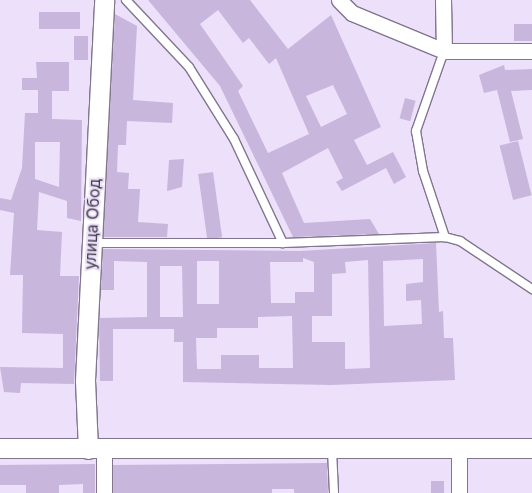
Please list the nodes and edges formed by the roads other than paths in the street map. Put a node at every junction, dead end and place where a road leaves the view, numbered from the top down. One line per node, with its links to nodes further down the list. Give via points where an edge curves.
1 (104, 0): 8 (street, улица Обод)
2 (126, 0): 9 (lane, via 194,75 234,139)
3 (339, 0): 5 (street, via 352,13)
4 (443, 0): 5 (street)
5 (444, 51): 6 (street); 7 (lane, via 416,131 423,171)
6 (532, 51)
7 (445, 237): 9 (lane); 10 (lane, via 460,242)
8 (90, 243): 9 (lane); 13 (street, улица Обод, via 85,380)
9 (284, 243)
10 (532, 289)
11 (0, 448): 13 (street)
12 (532, 448): 15 (street)
13 (96, 449): 14 (street); 16 (street)
14 (332, 450): 15 (street); 17 (lane)
15 (459, 451): 18 (street)
16 (104, 493)
17 (334, 493)
18 (459, 493)

